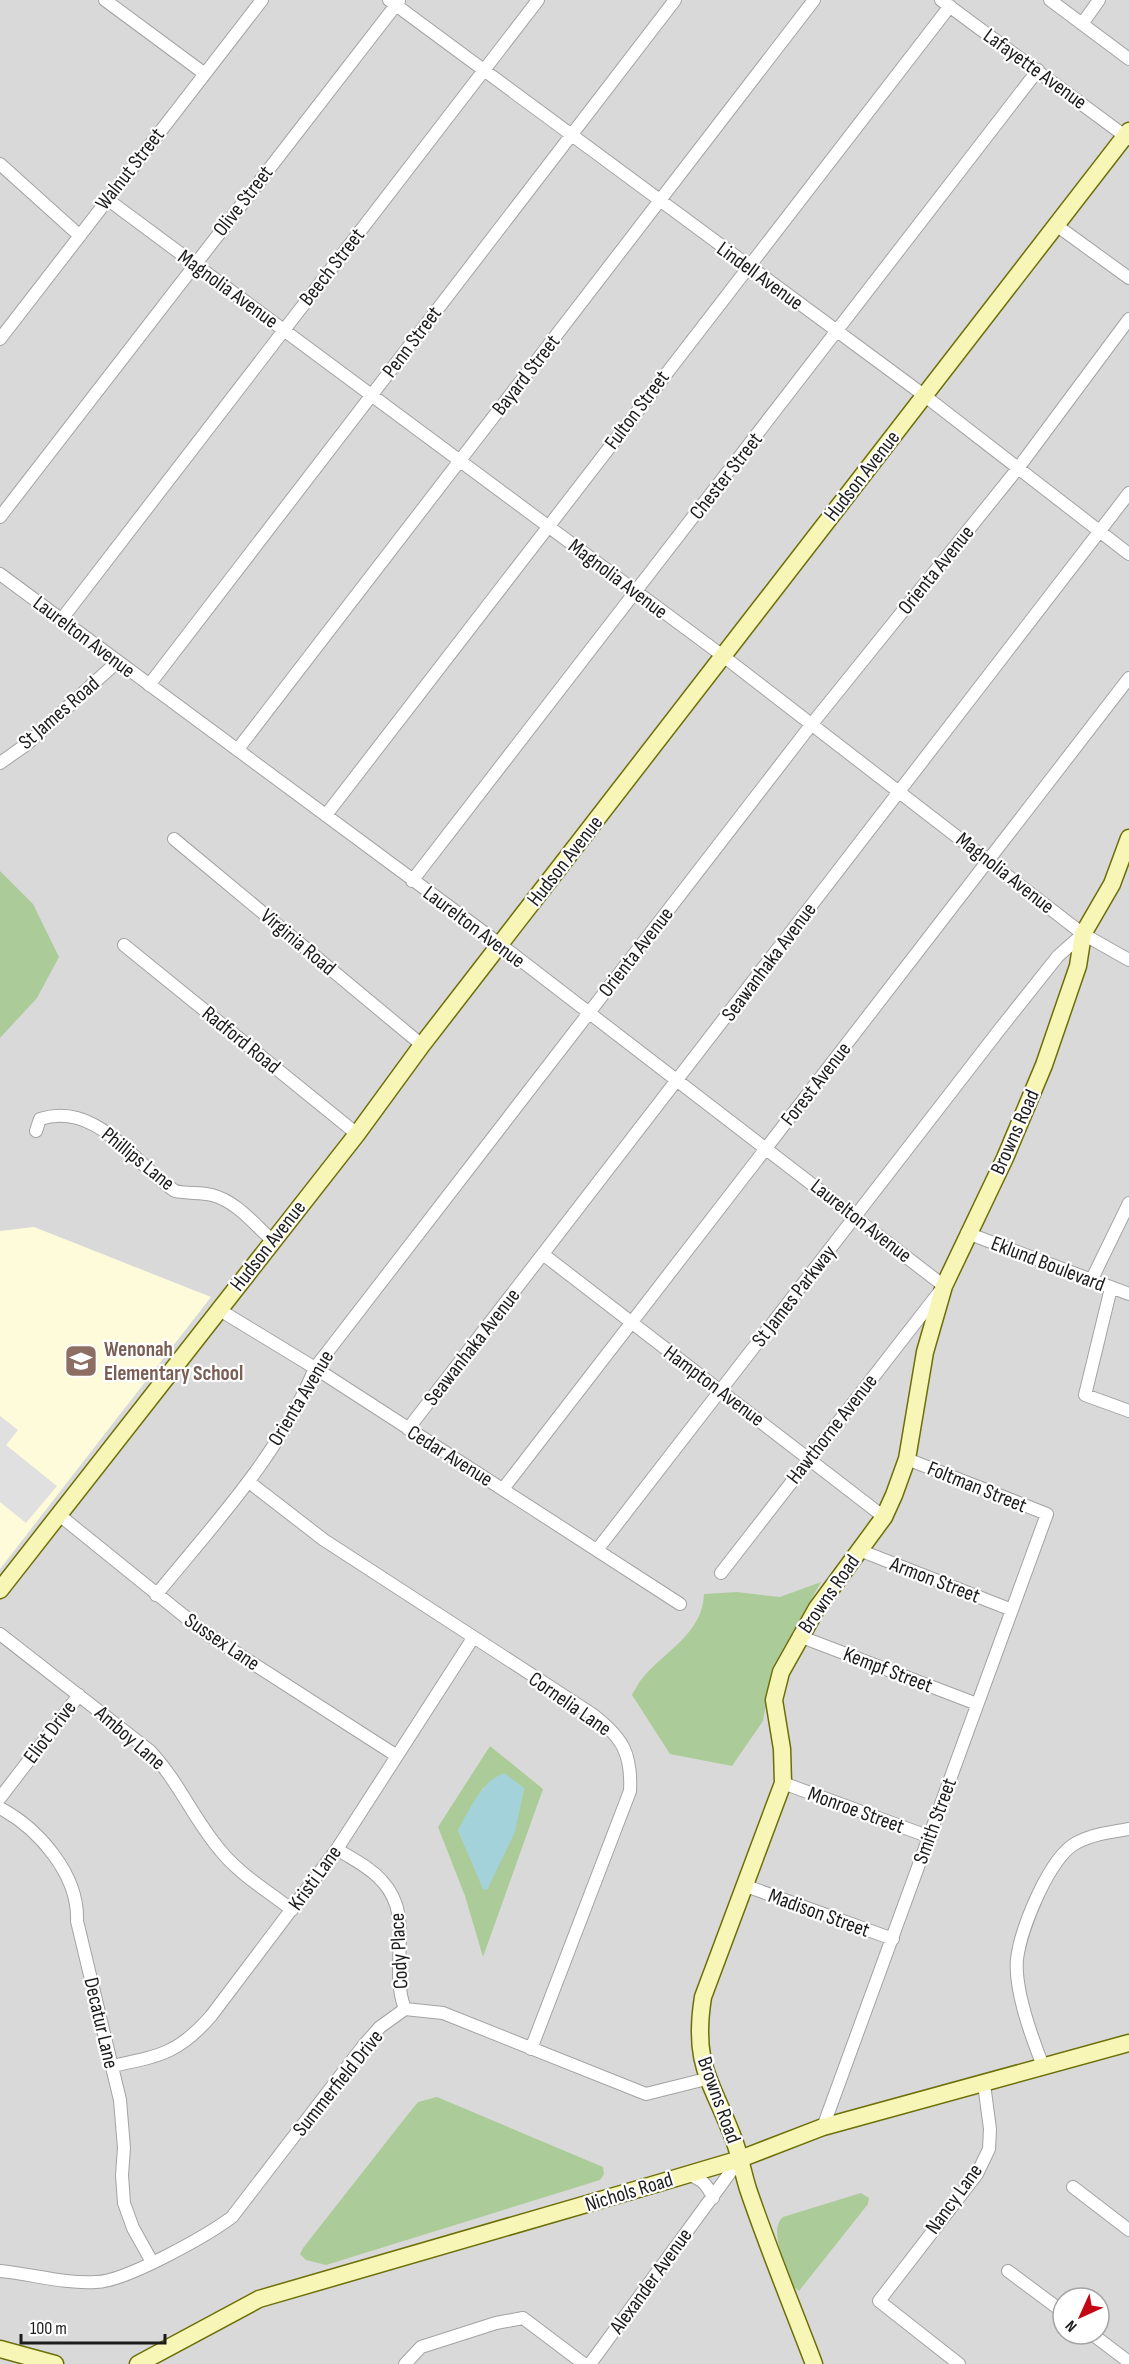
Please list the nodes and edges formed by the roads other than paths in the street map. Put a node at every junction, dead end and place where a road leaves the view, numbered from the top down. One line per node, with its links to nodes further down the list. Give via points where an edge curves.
1 (105, 0): 14 (street)
2 (262, 0): 14 (street, Walnut Street)
3 (538, 0): 13 (street, Beech Street)
4 (675, 0): 15 (street, Penn Street)
5 (814, 0): 19 (street, Bayard Street)
6 (1050, 0): 10 (street)
7 (1100, 0): 10 (street)
8 (395, 2): 13 (street, Lindell Avenue); 22 (street, Olive Street)
9 (946, 3): 12 (street, Lafayette Avenue); 23 (street, Fulton Street)
10 (1082, 24): 11 (street)
11 (1129, 59)
12 (1038, 70): 16 (street, Lafayette Avenue); 27 (street, Chester Street)
13 (483, 71): 15 (street, Lindell Avenue); 26 (street, Beech Street)
14 (205, 74): 18 (street, Walnut Street)
15 (571, 135): 19 (street, Lindell Avenue); 29 (street, Penn Street)
16 (1128, 135): 20 (street, Hudson Avenue)
17 (0, 164): 21 (street)
18 (107, 198): 21 (street, Walnut Street); 22 (street, Magnolia Avenue)
19 (660, 200): 23 (street, Lindell Avenue); 31 (street, Bayard Street)
20 (1056, 225): 24 (street); 30 (street, Hudson Avenue)
21 (80, 236): 28 (street, Walnut Street)
22 (193, 264): 26 (street, Magnolia Avenue); 34 (street, Olive Street)
23 (747, 266): 27 (street, Lindell Avenue); 35 (street, Fulton Street)
24 (1129, 278)
25 (1129, 319): 32 (street, Orienta Avenue)
26 (283, 330): 29 (street, Magnolia Avenue); 40 (street, Beech Street)
27 (837, 332): 30 (street, Lindell Avenue); 39 (street, Chester Street)
28 (0, 339)
29 (370, 396): 31 (street, Magnolia Avenue); 44 (street, Penn Street)
30 (925, 396): 32 (street, Lindell Avenue); 41 (street, Hudson Avenue)
31 (459, 461): 35 (street, Magnolia Avenue); 46 (street, Bayard Street)
32 (1019, 467): 36 (street, Lindell Avenue); 45 (street, Orienta Avenue)
33 (1129, 494): 36 (street, Seawanhaka Avenue)
34 (0, 517)
35 (548, 527): 39 (street, Magnolia Avenue); 49 (street, Fulton Street)
36 (1100, 531): 37 (street, Lindell Avenue); 48 (street, Seawanhaka Avenue)
37 (1129, 554)
38 (0, 574): 40 (street, Laurelton Avenue)
39 (635, 592): 41 (street, Magnolia Avenue); 53 (street, Chester Street)
40 (61, 620): 42 (street, Laurelton Avenue)
41 (723, 656): 45 (street, Magnolia Avenue); 56 (street, Hudson Avenue)
42 (117, 662): 44 (street, Laurelton Avenue); 47 (street, St James Road, via 27,744)
43 (1129, 678): 52 (street, Forest Avenue)
44 (149, 685): 46 (street, Laurelton Avenue)
45 (811, 725): 48 (street, Magnolia Avenue); 58 (street, Orienta Avenue)
46 (238, 749): 49 (street, Laurelton Avenue)
47 (0, 763)
48 (899, 792): 52 (street, Magnolia Avenue); 60 (street, Seawanhaka Avenue)
49 (326, 815): 53 (street, Laurelton Avenue)
50 (1129, 838): 54 (street, Browns Road, via 1112,884)
51 (174, 839): 59 (street, Virginia Road)
52 (988, 861): 54 (street, Magnolia Avenue); 63 (street, Forest Avenue)
53 (412, 880): 56 (street, Laurelton Avenue)
54 (1083, 934): 57 (street, Magnolia Avenue); 65 (street, St James Parkway, via 1058,956); 66 (street, Browns Road, via 1078,966 1044,1065 1005,1158)
55 (124, 945): 62 (street, Radford Road)
56 (501, 945): 58 (street, Laurelton Avenue); 59 (street, Hudson Avenue)
57 (1129, 960)
58 (588, 1014): 60 (street, Laurelton Avenue); 75 (street, Orienta Avenue)
59 (422, 1045): 62 (street, Hudson Avenue)
60 (678, 1080): 63 (street, Laurelton Avenue); 68 (street, Seawanhaka Avenue)
61 (36, 1131): 67 (street, Phillips Lane, via 40,1119 55,1114 87,1119 175,1191 213,1195 231,1203)
62 (357, 1134): 67 (street, Hudson Avenue)
63 (766, 1148): 65 (street, Laurelton Avenue); 74 (street, Forest Avenue)
64 (1129, 1203): 69 (street)
65 (855, 1217): 70 (street, Laurelton Avenue); 76 (street, St James Parkway)
66 (967, 1233): 69 (street, Eklund Boulevard); 70 (street, Browns Road)
67 (272, 1240): 73 (street, Hudson Avenue)
68 (544, 1255): 74 (street, Hampton Avenue); 78 (street, Seawanhaka Avenue)
69 (1091, 1281): 71 (street, Eklund Boulevard)
70 (944, 1286): 79 (street, Hawthorne Avenue); 80 (street, Browns Road, via 925,1353)
71 (1110, 1288): 72 (street, Eklund Boulevard); 77 (street, via 1085,1395)
72 (1129, 1294)
73 (218, 1309): 75 (street, Cedar Avenue); 83 (street, Hudson Avenue)
74 (632, 1324): 76 (street, Hampton Avenue); 82 (street, Forest Avenue)
75 (315, 1368): 78 (street, Cedar Avenue); 81 (street, Orienta Avenue, via 291,1421)
76 (721, 1391): 79 (street, Hampton Avenue); 86 (street, St James Parkway)
77 (1129, 1411)
78 (408, 1429): 82 (street, Cedar Avenue)
79 (809, 1459): 85 (street, Hampton Avenue); 88 (street, Hawthorne Avenue)
80 (907, 1459): 84 (street, Foltman Street); 85 (street, Browns Road)
81 (249, 1482): 90 (street, Orienta Avenue); 95 (street, Cornelia Lane, via 324,1540)
82 (503, 1489): 86 (street, Cedar Avenue)
83 (58, 1514): 89 (street, Hudson Avenue); 90 (street, Sussex Lane)
84 (1047, 1514): 92 (street, Smith Street)
85 (884, 1516): 87 (street, Browns Road)
86 (597, 1550): 91 (street, Cedar Avenue)
87 (859, 1550): 92 (street, Armon Street); 94 (street, Browns Road)
88 (721, 1573)
89 (0, 1590)
90 (156, 1594): 98 (street, Sussex Lane, via 204,1632)
91 (680, 1604)
92 (1012, 1610): 97 (street, Smith Street)
93 (0, 1634): 96 (street, Amboy Lane)
94 (799, 1636): 97 (street, Kempf Street); 99 (street, Browns Road, via 781,1672 774,1700)
95 (473, 1638): 98 (street, Kristi Lane); 110 (street, Cornelia Lane, via 612,1730 626,1751 631,1770 630,1791)
96 (79, 1695): 100 (street, Eliot Drive); 106 (street, Amboy Lane, via 150,1751 171,1774 222,1852)
97 (977, 1704): 103 (street, Smith Street)
98 (397, 1756): 104 (street, Kristi Lane)
99 (783, 1783): 103 (street, Monroe Street); 105 (street, Browns Road)
100 (0, 1798)
101 (0, 1808): 111 (street, Decatur Lane, via 50,1850 69,1879)
102 (1129, 1829): 112 (street, via 1096,1834 1062,1853 1028,1922 1017,1959 1032,2038)
103 (930, 1837): 107 (street, Smith Street)
104 (337, 1849): 106 (street, Kristi Lane); 108 (street, Cody Place, via 381,1878 397,1904 398,1990)
105 (746, 1886): 107 (street, Madison Street); 113 (street, Browns Road, via 703,1997 699,2023)
106 (292, 1910): 111 (street, Kristi Lane, via 191,2038 171,2051)
107 (893, 1940): 115 (street, Smith Street)
108 (405, 2009): 110 (street, via 444,2013); 121 (street, Summerfield Drive, via 380,2026 364,2045 232,2217 212,2232)
109 (1129, 2043): 112 (street, Nichols Road)
110 (531, 2049): 113 (street, via 646,2094)
111 (111, 2066): 121 (street, Decatur Lane, via 120,2100 124,2203)
112 (1043, 2066): 114 (street, Nichols Road)
113 (706, 2079): 116 (street, Browns Road)
114 (984, 2084): 115 (street, Nichols Road); 134 (street, Nancy Lane, via 989,2149 976,2174 879,2301)
115 (823, 2127): 116 (street, Nichols Road)
116 (740, 2159): 117 (street, Nichols Road); 119 (street, Alexander Avenue); 133 (street, Browns Road)
117 (687, 2174): 119 (street, via 701,2180); 129 (street, Nichols Road, via 259,2299)
118 (1073, 2187): 120 (street)
119 (713, 2198): 132 (street, Alexander Avenue)
120 (1129, 2230)
121 (152, 2262): 122 (street, Summerfield Drive, via 120,2278 97,2283)
122 (0, 2271)
123 (1008, 2271): 124 (street)
124 (1051, 2303)
125 (1108, 2346): 127 (street)
126 (0, 2349): 128 (street)
127 (1129, 2362)
128 (55, 2364)
129 (138, 2364)
130 (405, 2364): 131 (street, via 421,2347 523,2318)
131 (584, 2364)
132 (590, 2364)
133 (814, 2364)
134 (959, 2364)

